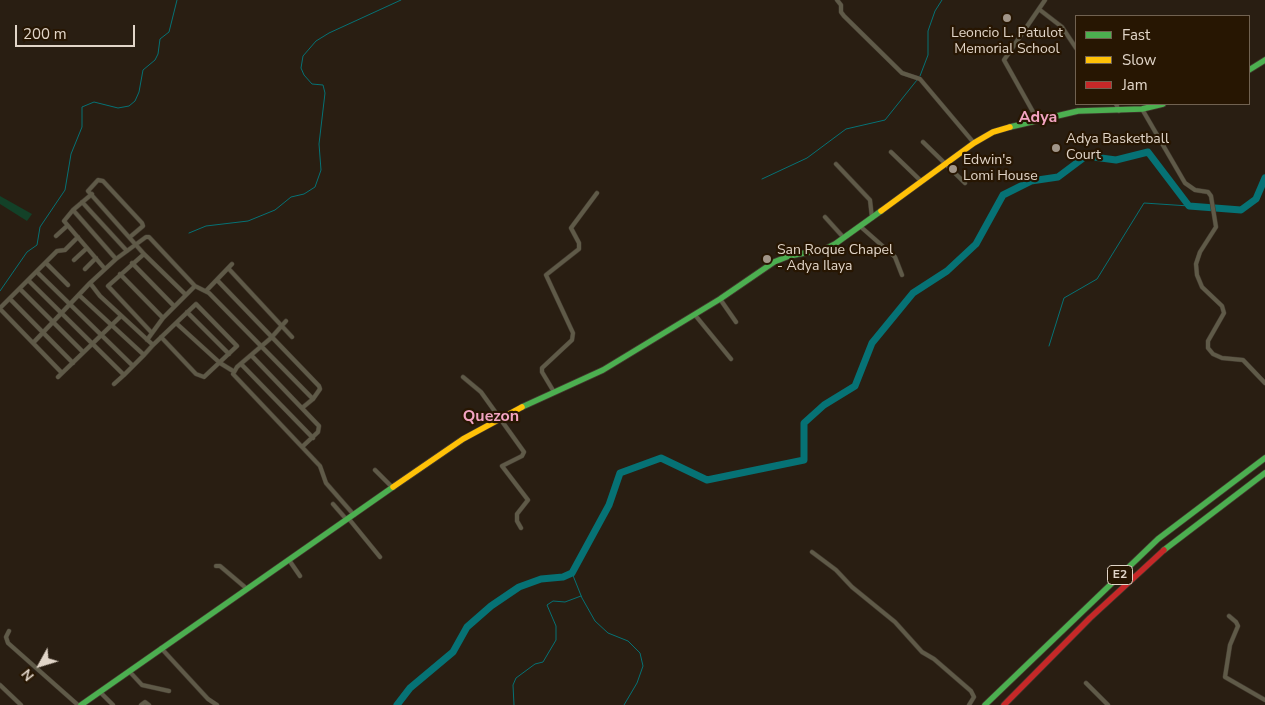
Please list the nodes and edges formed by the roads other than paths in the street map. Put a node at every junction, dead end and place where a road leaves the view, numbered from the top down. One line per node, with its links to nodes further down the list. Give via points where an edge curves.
1 (837, 0): 13 (street, via 841,4 841,14 902,73 920,79)
2 (1045, 0): 3 (street)
3 (1040, 10): 4 (street, via 1062,27); 11 (street, via 1004,60)
4 (1075, 46)
5 (1265, 60): 6 (main road)
6 (1250, 69)
7 (1116, 105): 10 (street)
8 (1159, 105): 9 (main road)
9 (1142, 109): 10 (main road); 107 (street, via 1184,183 1195,190 1208,192 1212,202 1216,227 1200,252 1197,275 1202,287 1222,306 1224,314 1208,341 1208,348 1222,358 1243,360)
10 (1119, 111): 11 (main road, via 1078,111)
11 (1037, 119): 13 (main road, via 994,132)
12 (923, 142): 16 (street)
13 (974, 143): 16 (main road)
14 (891, 152): 17 (street)
15 (836, 164): 24 (street, via 870,200)
16 (944, 164): 17 (main road); 18 (street)
17 (921, 181): 24 (main road)
18 (965, 183)
19 (597, 193): 109 (street, via 571,228 579,249 546,275 574,333 572,340 542,368)
20 (92, 194): 21 (street); 29 (street); 29 (street, via 88,189 101,180 142,223 143,226)
21 (82, 202): 22 (street); 33 (street)
22 (73, 210): 25 (street, via 64,219); 36 (street)
23 (825, 218): 30 (street)
24 (872, 218): 26 (main road)
25 (67, 226): 27 (street); 28 (street)
26 (860, 226): 30 (main road); 47 (street, via 895,257)
27 (56, 236)
28 (78, 237): 32 (street); 38 (street)
29 (130, 237): 31 (street)
30 (845, 239): 63 (main road, via 825,249 774,262)
31 (136, 244): 33 (street); 34 (street); 54 (street, via 149,237)
32 (87, 248): 35 (street); 37 (street)
33 (127, 251): 36 (street)
34 (144, 254): 39 (street); 58 (street)
35 (96, 258): 42 (street); 43 (street)
36 (116, 259): 43 (street)
37 (74, 260)
38 (46, 262): 44 (street); 53 (street)
39 (132, 263): 45 (street); 66 (street)
40 (232, 264): 41 (street)
41 (228, 268): 48 (street); 50 (street)
42 (85, 269)
43 (106, 269): 51 (street)
44 (37, 272): 49 (street); 65 (street)
45 (120, 274): 75 (street); 82 (street, via 108,286)
46 (241, 274): 48 (street)
47 (902, 275)
48 (237, 278): 55 (street)
49 (28, 280): 56 (street); 71 (street)
50 (217, 280): 57 (street); 86 (street)
51 (90, 283): 60 (street); 73 (street)
52 (250, 283): 55 (street)
53 (68, 285)
54 (195, 286): 57 (street); 58 (street)
55 (246, 287): 62 (street)
56 (20, 289): 61 (street); 78 (street)
57 (206, 291): 92 (street)
58 (185, 294): 66 (street)
59 (260, 294): 62 (street)
60 (79, 295): 65 (street); 80 (street)
61 (10, 298): 68 (street); 83 (street)
62 (256, 298): 67 (street)
63 (720, 299): 72 (main road); 77 (street)
64 (269, 303): 67 (street)
65 (70, 304): 71 (street); 84 (street)
66 (174, 306): 75 (street)
67 (264, 307): 74 (street)
68 (0, 309): 90 (street)
69 (187, 312): 79 (street); 94 (street); 94 (street, via 196,304 199,306 237,344)
70 (277, 312): 74 (street)
71 (61, 314): 78 (street); 89 (street)
72 (695, 315): 97 (street); 109 (main road, via 604,370)
73 (121, 316): 80 (street); 88 (street)
74 (273, 317): 81 (street)
75 (163, 318): 82 (street)
76 (286, 321): 81 (street)
77 (736, 322)
78 (53, 323): 83 (street); 93 (street)
79 (176, 323): 85 (street); 99 (street)
80 (111, 326): 84 (street); 95 (street)
81 (281, 326): 86 (street); 87 (street)
82 (151, 332): 88 (street)
83 (43, 333): 90 (street); 98 (street)
84 (102, 334): 89 (street); 101 (street)
85 (162, 337): 91 (street); 99 (street, via 199,376 204,377)
86 (271, 338): 92 (street); 110 (street, via 319,386)
87 (292, 338)
88 (146, 340): 91 (street)
89 (93, 342): 93 (street); 104 (street)
90 (33, 343): 103 (street)
91 (153, 344): 95 (street)
92 (261, 347): 96 (street); 110 (street)
93 (84, 352): 98 (street)
94 (230, 354): 99 (street)
95 (144, 355): 101 (street)
96 (252, 355): 100 (street); 111 (street)
97 (732, 359)
98 (72, 363): 103 (street)
99 (220, 363): 102 (street)
100 (241, 364): 102 (street); 113 (street)
101 (133, 366): 104 (street)
102 (233, 371): 114 (street)
103 (62, 373): 105 (street)
104 (124, 374): 108 (street)
105 (58, 377)
106 (463, 377): 112 (street, via 481,392)
107 (1265, 382)
108 (114, 384)
109 (554, 392): 112 (main road)
110 (313, 399): 111 (street)
111 (302, 408): 113 (street, via 318,426 318,432)
112 (500, 417): 118 (main road); 121 (street, via 524,454 502,466 528,500 517,514)
113 (312, 438): 114 (street)
114 (302, 447): 120 (street, via 320,466 326,483)
115 (1265, 458): 144 (main road, E2, via 1158,539)
116 (375, 470): 118 (street)
117 (1265, 473): 145 (main road, E2, via 1166,548 1090,618)
118 (393, 488): 120 (main road)
119 (332, 504): 120 (street)
120 (350, 518): 123 (street); 124 (main road)
121 (521, 528)
122 (812, 552): 143 (street, via 970,691 974,697)
123 (380, 557)
124 (289, 560): 126 (street); 127 (main road)
125 (216, 566): 127 (street)
126 (300, 576)
127 (246, 588): 130 (main road)
128 (1229, 616): 136 (street, via 1238,626 1230,645 1225,677)
129 (9, 631): 138 (street, via 6,637 8,644)
130 (161, 648): 131 (main road); 142 (street)
131 (130, 671): 134 (street, via 142,685); 135 (main road)
132 (1086, 683): 146 (street)
133 (0, 685): 137 (street)
134 (169, 691)
135 (100, 692): 138 (main road); 139 (street)
136 (1265, 700)
137 (21, 705)
138 (79, 705)
139 (113, 705)
140 (140, 705): 141 (street, via 145,702)
141 (149, 705)
142 (217, 705)
143 (969, 705)
144 (985, 705)
145 (1004, 705)
146 (1108, 705)

